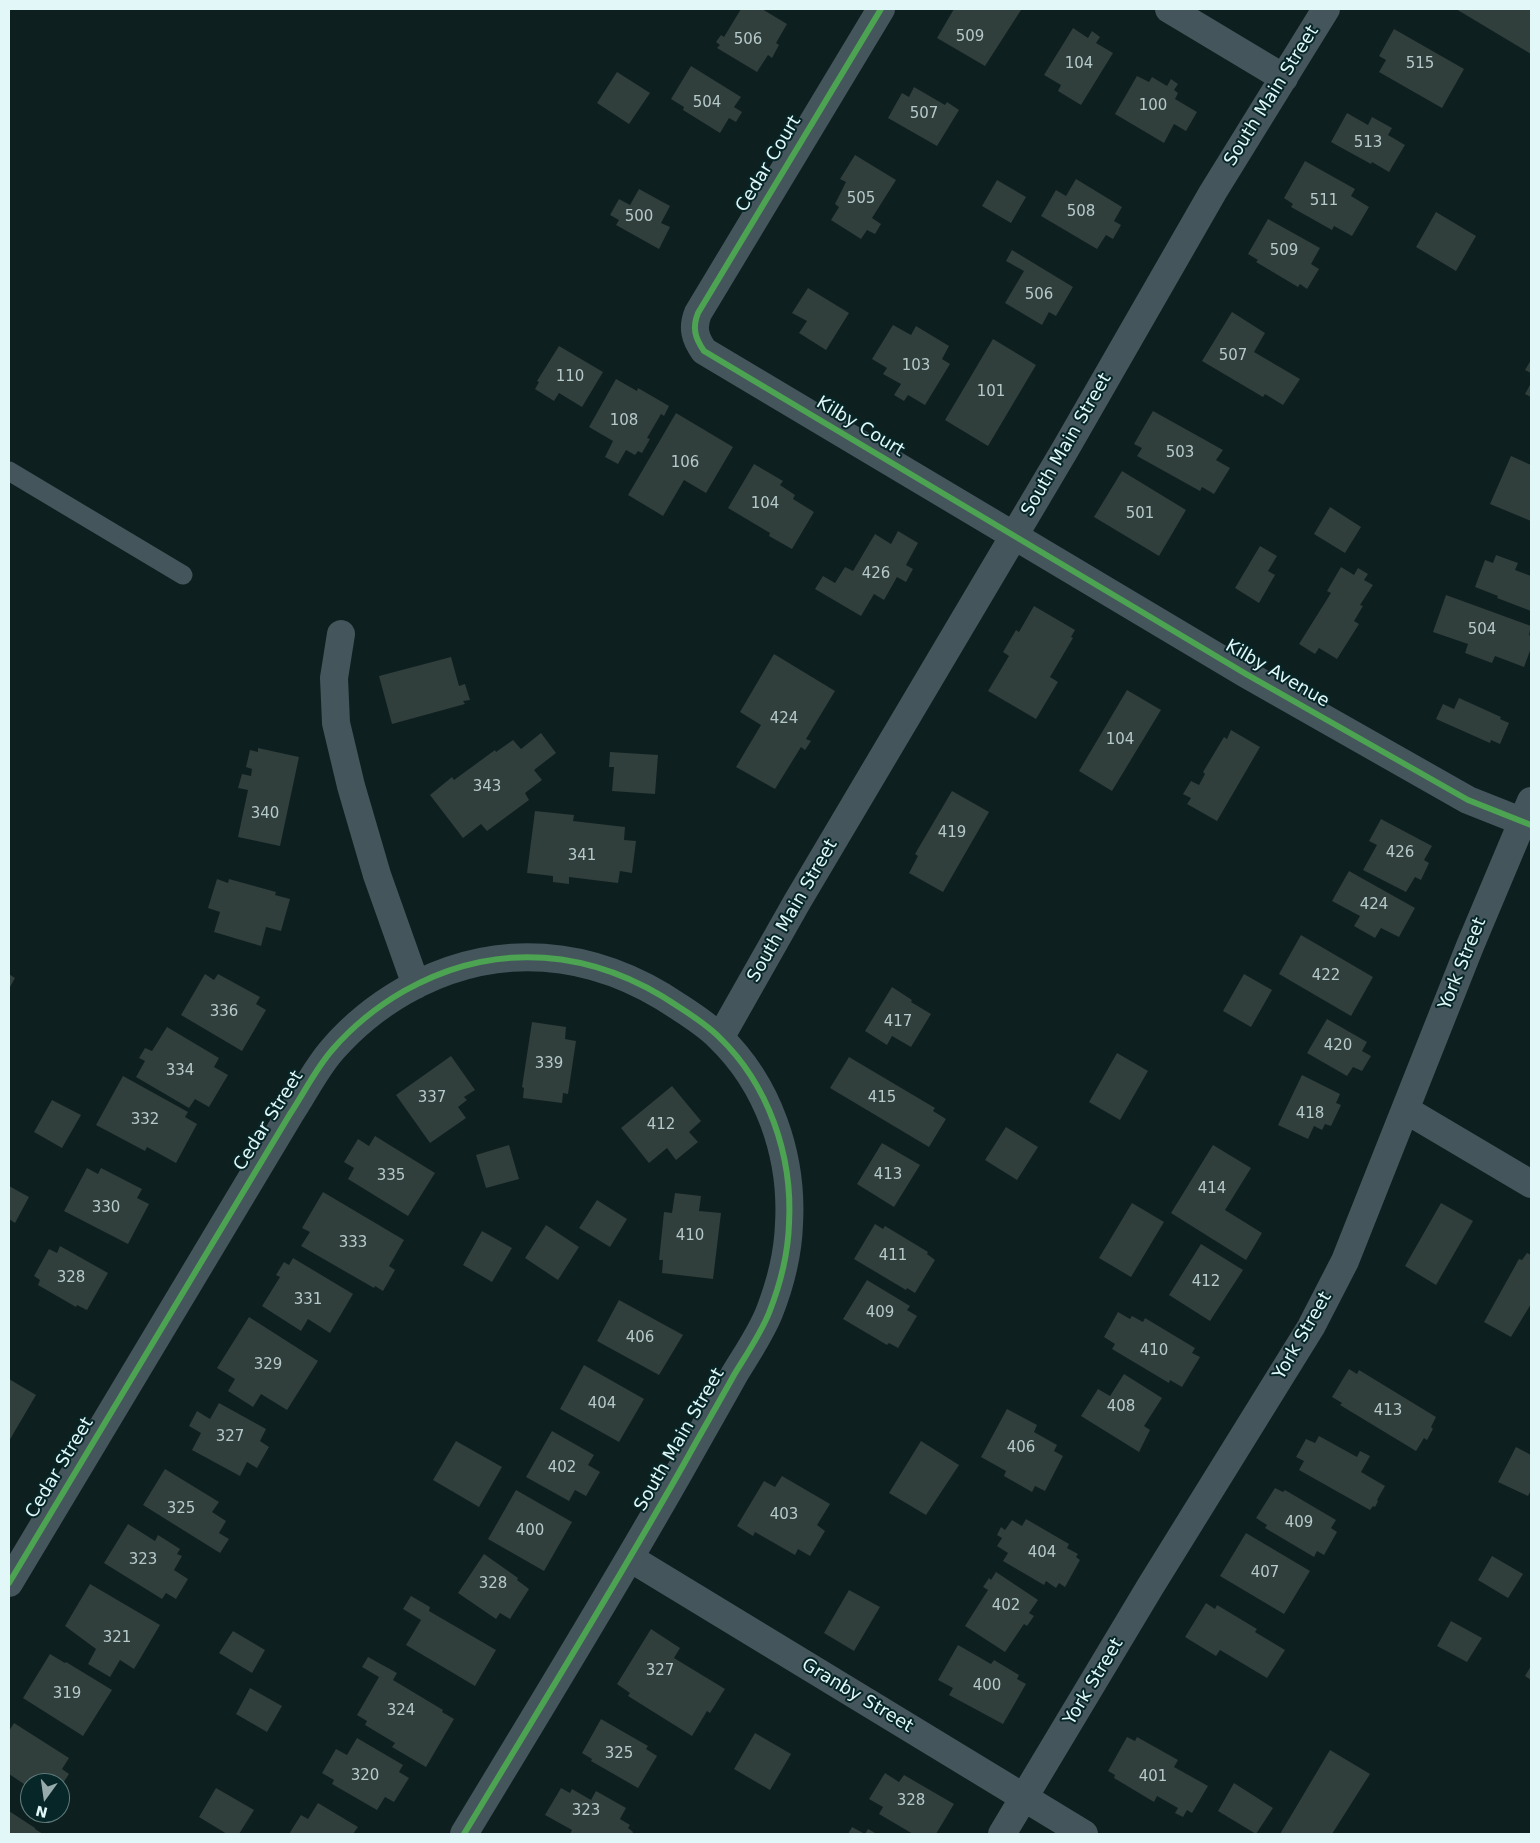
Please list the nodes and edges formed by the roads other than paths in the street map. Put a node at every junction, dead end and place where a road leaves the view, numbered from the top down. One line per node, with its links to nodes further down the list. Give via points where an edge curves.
1 (881, 9): 5 (street, Cedar Court, via 698,313 694,322)
2 (1169, 9): 4 (street)
3 (1326, 9): 4 (street, South Main Street)
4 (1284, 78): 7 (street, South Main Street, via 1213,192)
5 (695, 338): 7 (street, Kilby Court, via 704,351)
6 (9, 471): 8 (lane)
7 (1014, 536): 10 (street, Kilby Avenue, via 1246,674 1459,795); 12 (street, South Main Street)
8 (183, 575)
9 (341, 634): 11 (street, via 334,678 336,723 377,875)
10 (1528, 816): 13 (street, York Street, via 1470,946)
11 (416, 985): 12 (street, Cedar Street, via 460,968 503,958 575,961 621,975 659,993); 16 (street, Cedar Street, via 363,1018 331,1051)
12 (720, 1038): 15 (street, South Main Street, via 744,1066 767,1103 781,1143 788,1177 790,1224 783,1270 768,1316)
13 (1406, 1110): 14 (street); 17 (street, York Street, via 1345,1261 1310,1327)
14 (1531, 1184)
15 (630, 1558): 17 (street, Granby Street); 18 (street, South Main Street)
16 (9, 1583)
17 (1024, 1798): 19 (street, York Street); 20 (street, Granby Street)
18 (464, 1834)
19 (1002, 1834)
20 (1084, 1834)

